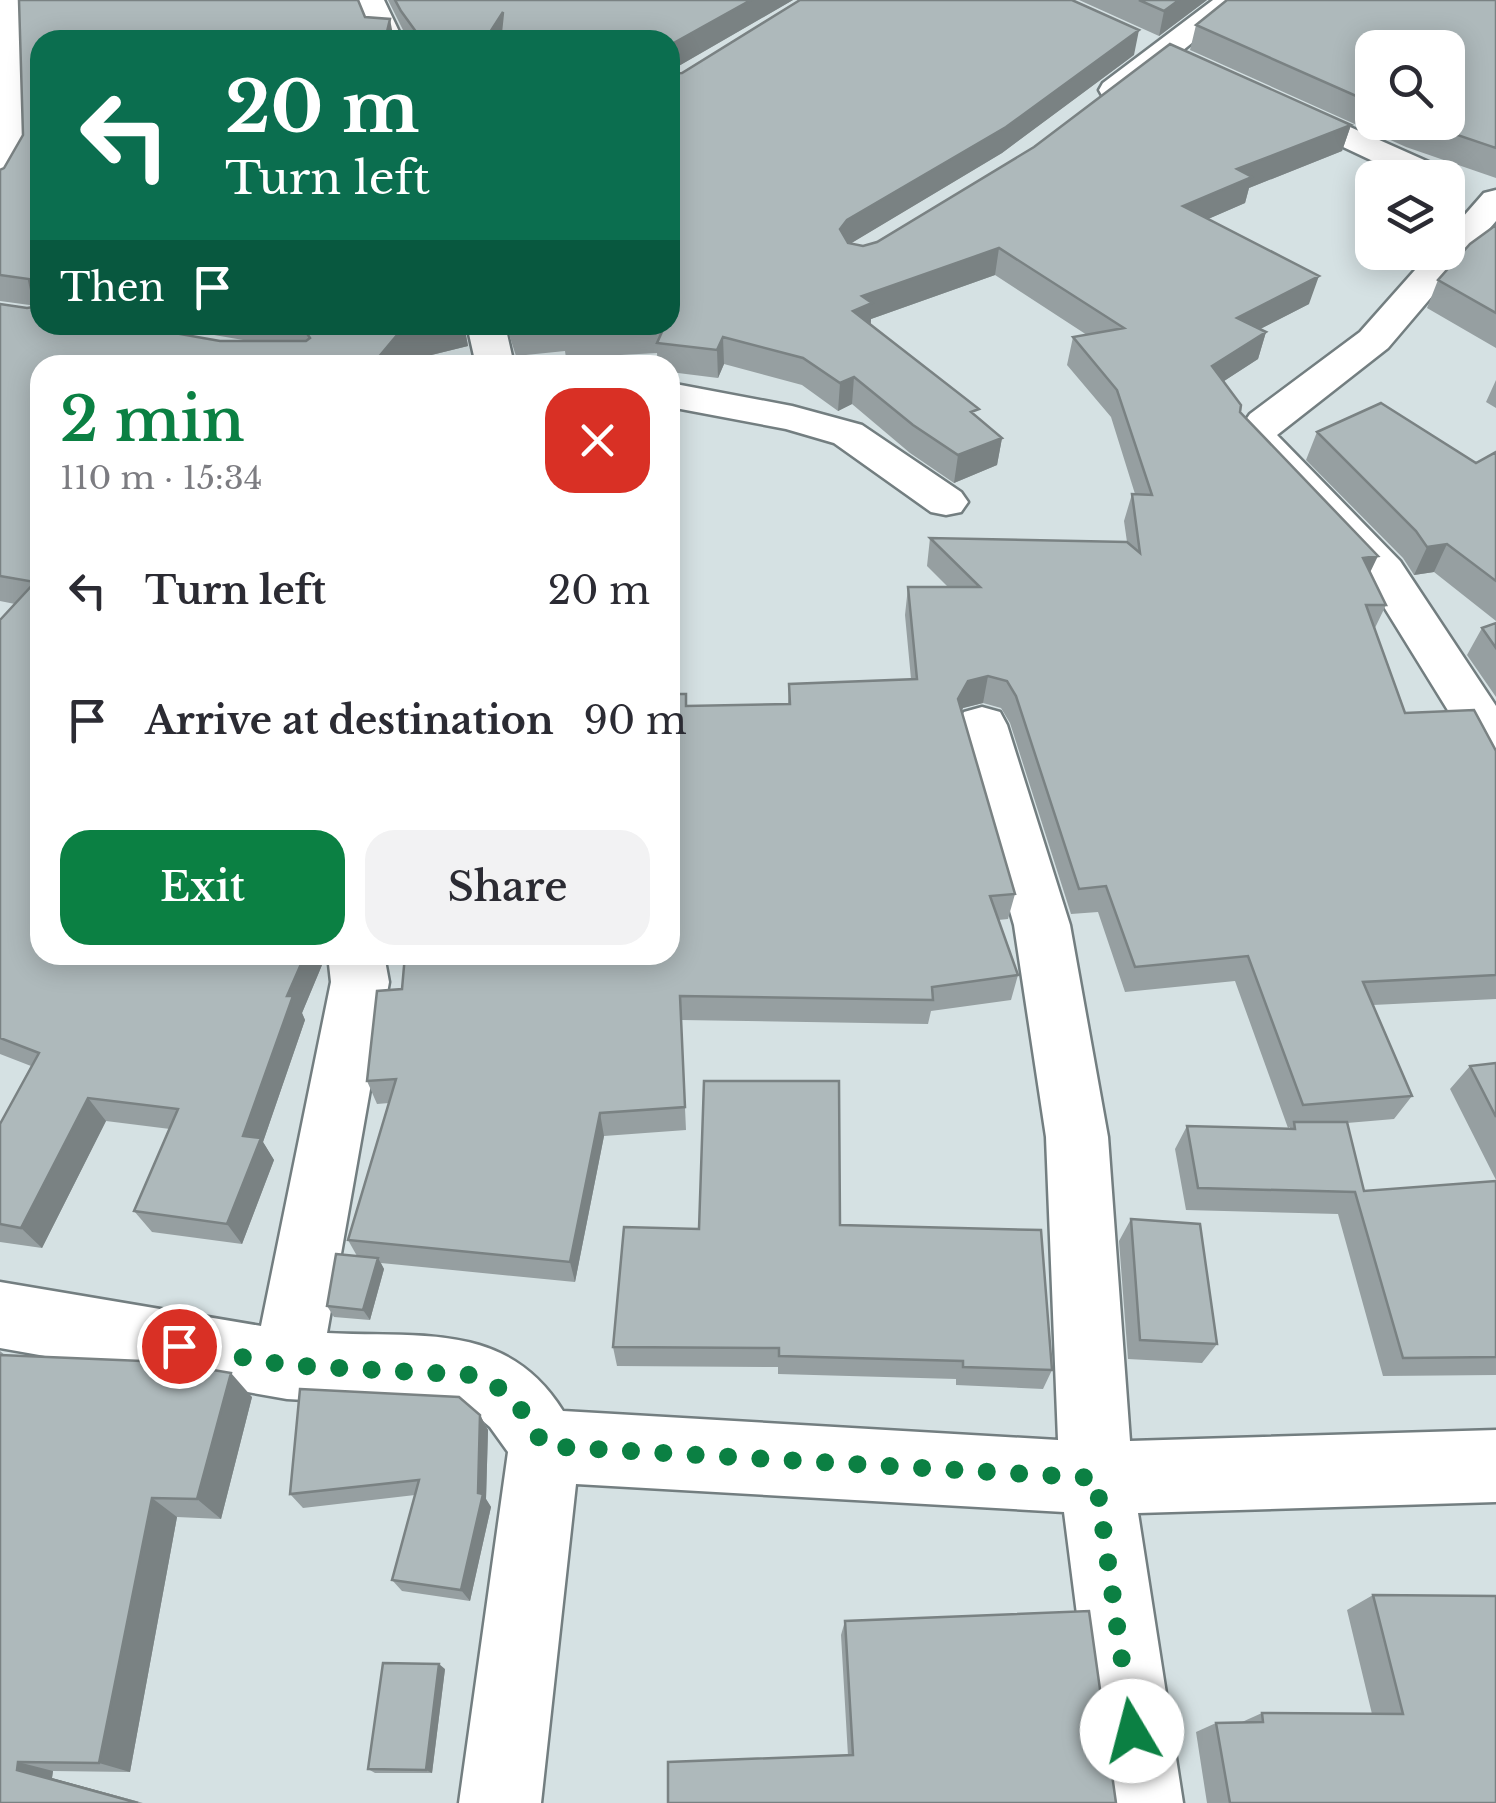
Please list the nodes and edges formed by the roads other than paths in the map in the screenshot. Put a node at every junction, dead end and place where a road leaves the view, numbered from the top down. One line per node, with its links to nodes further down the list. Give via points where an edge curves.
1 (10, 0): 10 (street)
2 (1231, 0): 6 (street)
3 (373, 1): 4 (street)
4 (384, 30)
5 (1131, 37): 6 (street)
6 (1164, 52): 7 (street); 9 (street)
7 (1198, 68)
8 (1250, 91): 11 (street)
9 (1090, 107)
10 (7, 108): 12 (street, via 14,160)
11 (1399, 160)
12 (0, 186)
13 (1465, 190): 14 (street)
14 (1495, 203): 18 (street, via 1374,340 1264,423 1255,437 1384,571)
15 (680, 397): 16 (street, via 848,434)
16 (946, 502)
17 (982, 726): 24 (street, via 1042,924 1077,1138)
18 (1496, 746)
19 (357, 965): 21 (street, via 360,982)
20 (0, 1315): 21 (street)
21 (286, 1365): 22 (street, via 471,1375 498,1383)
22 (544, 1446): 24 (street); 25 (street)
23 (1496, 1466): 24 (street)
24 (1096, 1478): 26 (street)
25 (500, 1803)
26 (1142, 1803)

